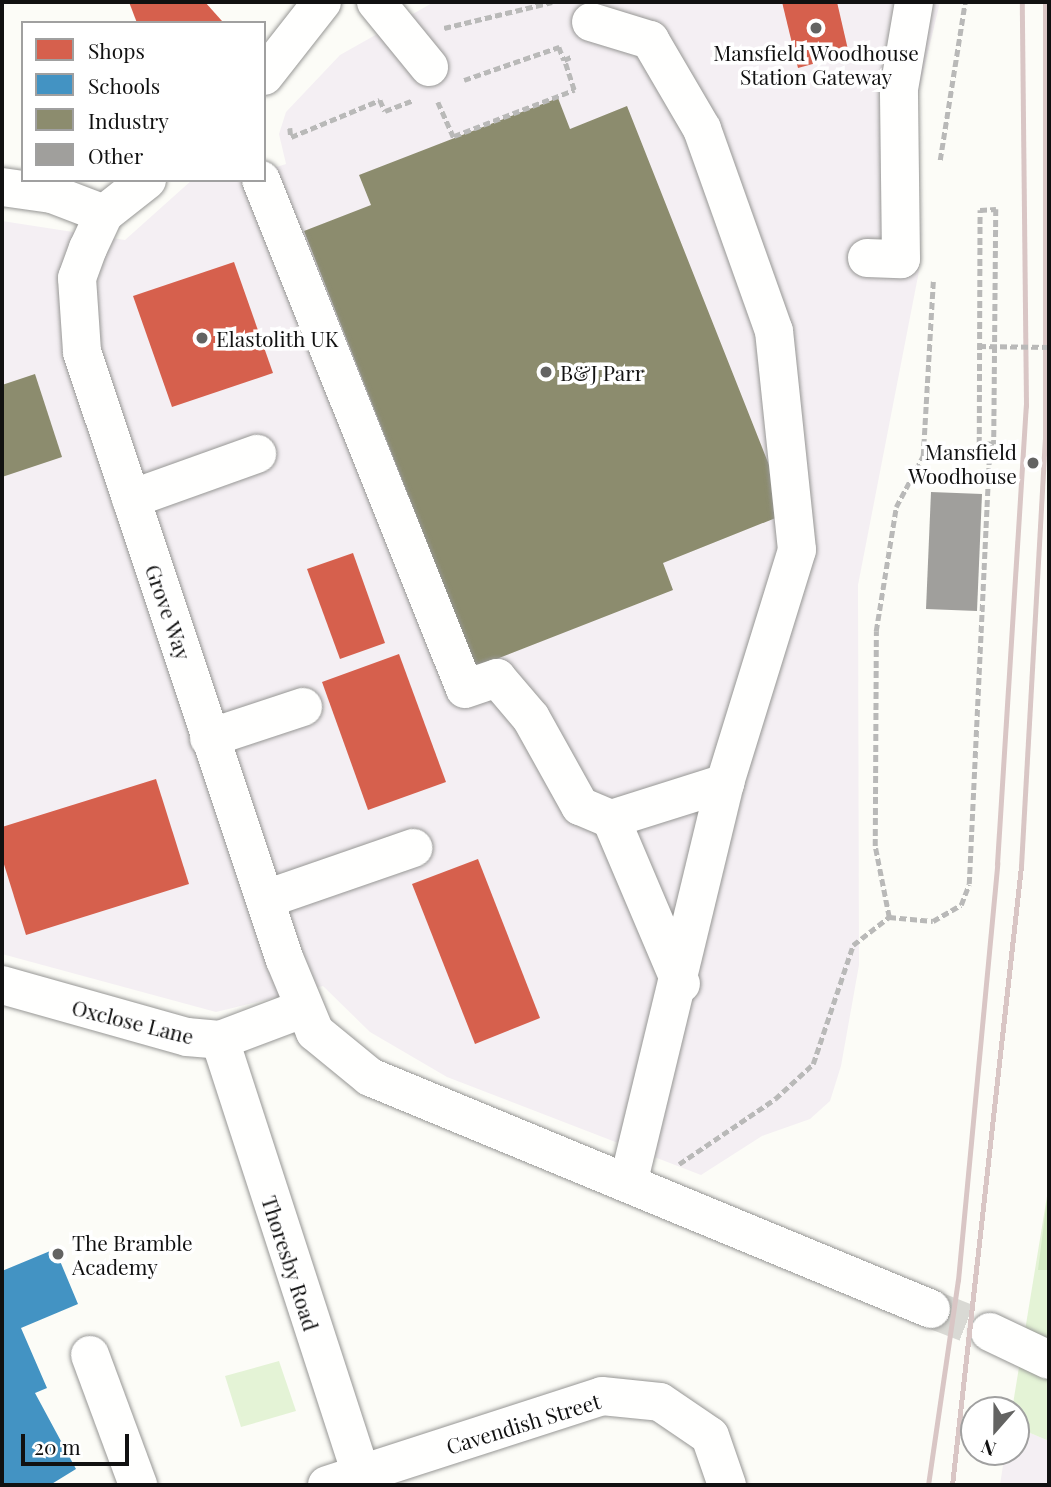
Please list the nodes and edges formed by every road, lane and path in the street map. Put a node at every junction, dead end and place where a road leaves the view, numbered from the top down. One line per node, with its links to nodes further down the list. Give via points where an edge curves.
1 (322, 2): 9 (street, via 315,18)
2 (376, 2): 7 (street)
3 (552, 2): 7 (path)
4 (914, 2): 16 (street, via 899,89 901,259)
5 (965, 2): 11 (path)
6 (591, 22): 25 (street, via 650,40 702,129 774,331 797,550)
7 (431, 49)
8 (564, 60): 10 (path, via 575,90 454,137)
9 (266, 74)
10 (445, 118)
11 (939, 169)
12 (144, 182): 15 (street)
13 (262, 182): 26 (street, via 465,689 497,678 531,718 580,806)
14 (2, 187): 15 (street, via 52,194)
15 (104, 214): 22 (street, Grove Way, via 77,278 82,352)
16 (867, 258)
17 (934, 264): 29 (path, via 923,456 896,507 876,631 875,846)
18 (979, 346): 19 (path, bridge); 20 (path, via 979,444); 20 (path, via 980,210 996,209)
19 (1049, 347)
20 (990, 444): 29 (path, via 969,884 961,905 933,921)
21 (257, 454): 22 (street)
22 (131, 499): 24 (street, Grove Way)
23 (303, 707): 24 (street)
24 (209, 738): 28 (street, Grove Way)
25 (725, 783): 26 (street); 30 (street)
26 (611, 819): 30 (street)
27 (413, 848): 28 (street)
28 (266, 900): 32 (street, Grove Way)
29 (889, 917): 34 (path, via 853,945 813,1063 775,1099)
30 (681, 984): 34 (street)
31 (2, 985): 33 (street, Oxclose Lane, via 187,1037)
32 (302, 1009): 33 (street, Oxclose Lane); 34 (street, Grove Way, via 315,1032 370,1077)
33 (220, 1040): 39 (street, Thoresby Road)
34 (638, 1183): 35 (street, Grove Way)
35 (931, 1309)
36 (990, 1332): 38 (street)
37 (90, 1355): 40 (street)
38 (1049, 1360)
39 (351, 1481): 41 (street, Cavendish Street, via 602,1396 660,1402 710,1436)
40 (138, 1485)
41 (727, 1485)

